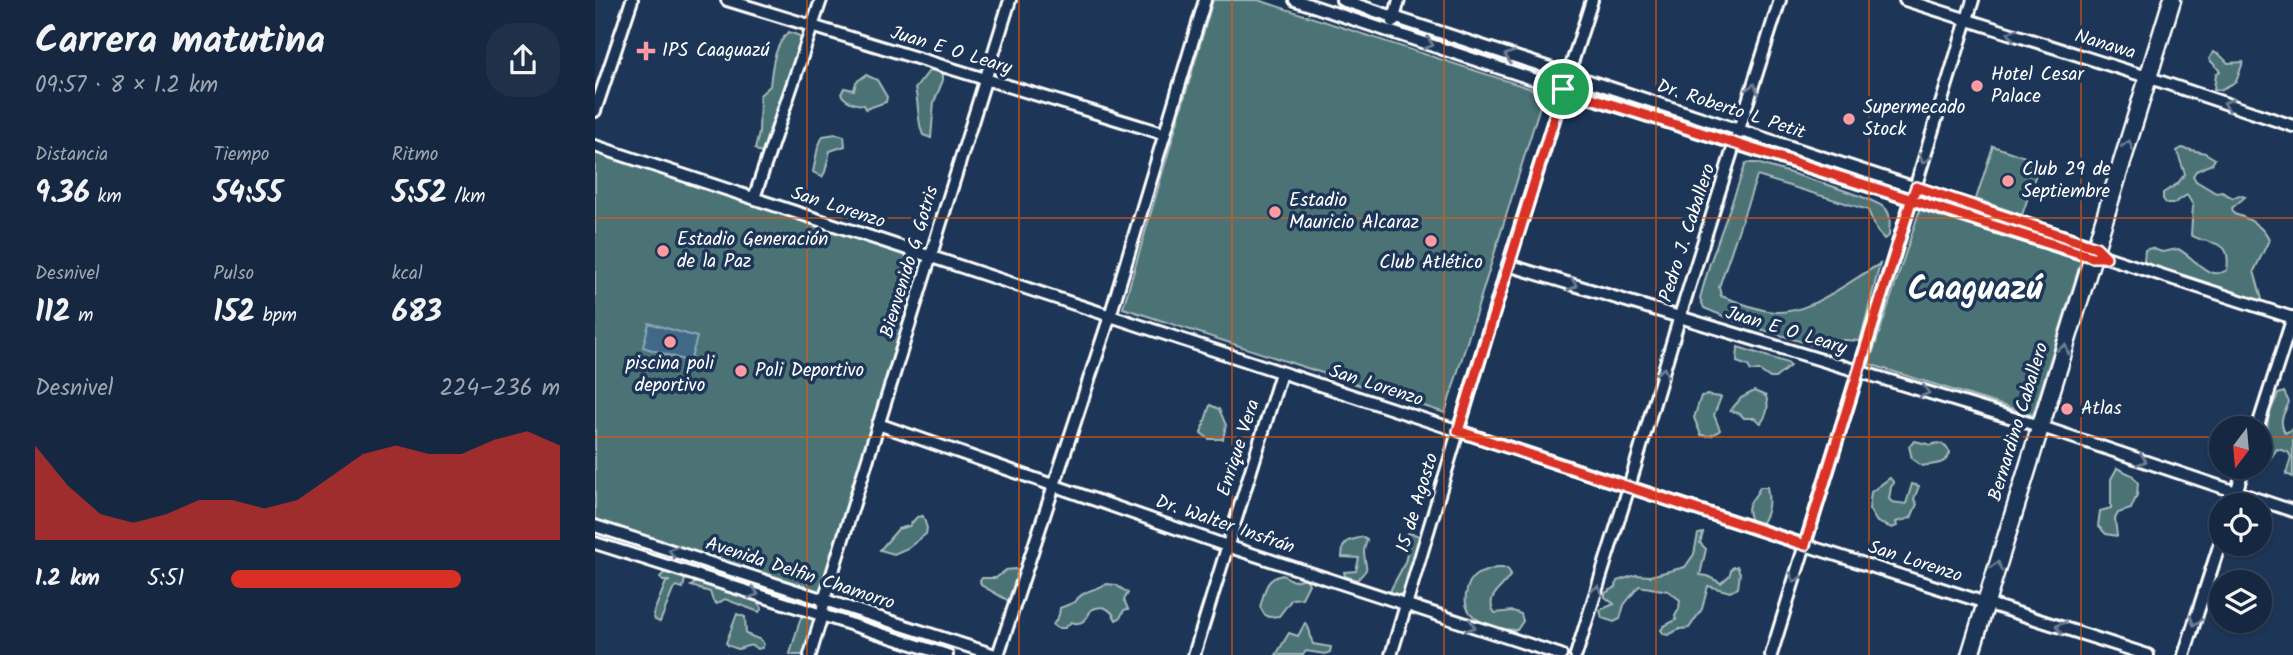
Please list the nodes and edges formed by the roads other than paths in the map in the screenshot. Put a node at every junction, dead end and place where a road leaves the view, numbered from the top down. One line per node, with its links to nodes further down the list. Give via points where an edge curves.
1 (632, 0): 22 (street)
2 (727, 0): 16 (street, Juan E O Leary)
3 (821, 0): 16 (street)
4 (1010, 0): 20 (street, Bienvenido G Gotris)
5 (1205, 0): 24 (street)
6 (1295, 0): 17 (street, Dr. Roberto L Petit)
7 (1342, 0): 14 (street, Dr. Roberto L Petit)
8 (1399, 0): 14 (street)
9 (1592, 0): 18 (street, 15 de Agosto)
10 (1780, 0): 25 (street, Pedro J. Caballero, one-way to 10)
11 (1905, 0): 15 (street, Nanawa)
12 (1973, 0): 15 (street)
13 (2172, 0): 19 (highway, Bernardino Caballero)
14 (1394, 17): 17 (street); 18 (street, Dr. Roberto L Petit, one-way to 14)
15 (1966, 20): 19 (street, Nanawa, one-way to 15); 27 (street, one-way to 27)
16 (813, 27): 20 (street, Juan E O Leary); 28 (street)
17 (1390, 31): 21 (street, Dr. Roberto L Petit, one-way to 21)
18 (1568, 76): 21 (street, 15 de Agosto); 25 (street, Dr. Roberto L Petit)
19 (2147, 77): 23 (street, Nanawa, one-way to 19); 29 (highway, Bernardino Caballero, one-way to 19)
20 (985, 80): 24 (street, Juan E O Leary); 30 (street, Bienvenido G Gotris)
21 (1563, 89): 25 (street, Dr. Roberto L Petit); 31 (street, 15 de Agosto)
22 (595, 111)
23 (2293, 126)
24 (1165, 134): 33 (street)
25 (1738, 137): 27 (street, Dr. Roberto L Petit); 32 (street, Pedro J. Caballero)
26 (595, 146): 28 (street, San Lorenzo)
27 (1914, 193): 29 (street, Dr. Roberto L Petit); 36 (street)
28 (754, 198): 30 (street, San Lorenzo)
29 (2098, 254): 34 (street, Dr. Roberto L Petit); 39 (highway, Bernardino Caballero, one-way to 29)
30 (930, 257): 33 (street, San Lorenzo); 38 (street, Bienvenido G Gotris)
31 (1508, 265): 32 (street, Juan E O Leary, one-way to 32); 40 (street, 15 de Agosto)
32 (1680, 316): 36 (street, Juan E O Leary); 43 (street, Pedro J. Caballero, one-way to 32)
33 (1110, 317): 35 (street, San Lorenzo); 42 (street)
34 (2293, 318): 37 (street)
35 (1281, 373): 40 (street, San Lorenzo); 49 (street, Enrique Vera)
36 (1859, 373): 39 (street, Juan E O Leary, one-way to 39); 48 (street)
37 (2261, 416)
38 (878, 424): 42 (street, Dr. Walter Insfrán); 51 (street, Bienvenido G Gotris)
39 (2039, 426): 44 (street, Juan E O Leary, one-way to 44); 52 (highway, Bernardino Caballero, one-way to 39)
40 (1458, 431): 43 (street, San Lorenzo); 53 (street, 15 de Agosto)
41 (2240, 480): 44 (street)
42 (1055, 484): 49 (street, Dr. Walter Insfrán); 57 (street)
43 (1629, 487): 48 (street, San Lorenzo); 61 (street, Pedro J. Caballero, one-way to 43)
44 (2237, 491): 45 (street, Juan E O Leary)
45 (2293, 510)
46 (595, 526): 51 (street, Avenida Delfin Chamorro, one-way to 46)
47 (595, 543): 54 (street, Avenida Delfin Chamorro, one-way to 54)
48 (1805, 545): 52 (street, San Lorenzo); 62 (street, one-way to 62)
49 (1227, 546): 53 (street, Dr. Walter Insfrán); 58 (street, Enrique Vera)
50 (2216, 556): 65 (street, one-way to 65)
51 (824, 600): 54 (street, Bienvenido G Gotris); 57 (street, Avenida Delfin Chamorro)
52 (1986, 603): 63 (highway, Bernardino Caballero); 64 (street, San Lorenzo, one-way to 52)
53 (1406, 605): 59 (street, 15 de Agosto); 60 (street, Dr. Walter Insfrán, one-way to 60)
54 (822, 615): 55 (street, Bienvenido G Gotris); 56 (street, Avenida Delfin Chamorro)
55 (810, 655)
56 (947, 655)
57 (996, 655)
58 (1194, 655)
59 (1391, 655)
60 (1561, 655)
61 (1576, 655)
62 (1771, 655)
63 (1969, 655)
64 (2148, 655)
65 (2184, 655)

